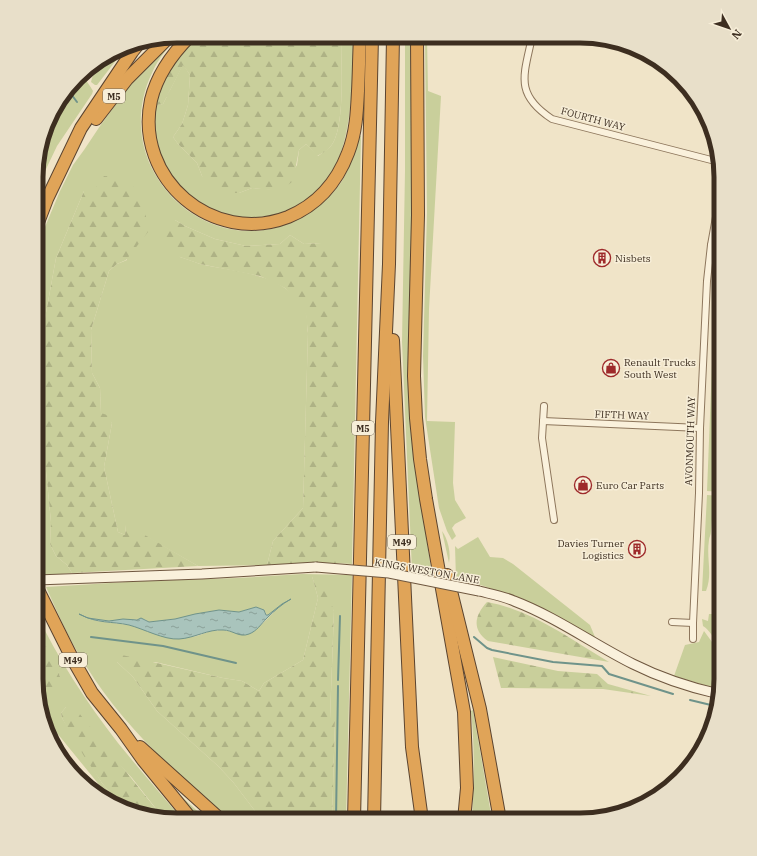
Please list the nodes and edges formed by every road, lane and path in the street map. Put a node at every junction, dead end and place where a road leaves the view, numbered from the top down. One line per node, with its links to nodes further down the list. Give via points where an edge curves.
1 (184, 43): 2 (highway, via 161,74 151,102 150,136 156,158 168,182 197,208 216,218 249,224 272,222 304,210 337,178 349,152 356,122)
2 (360, 43)
3 (372, 43): 32 (highway, M5)
4 (393, 43): 17 (highway, M5)
5 (417, 43): 21 (highway, via 418,255 414,376 420,459)
6 (531, 43): 9 (street, FOURTH WAY, via 525,73 525,89 542,112 552,118)
7 (162, 44): 10 (highway, M5, via 127,79)
8 (133, 50): 10 (highway, via 81,128)
9 (713, 160)
10 (66, 161): 11 (highway)
11 (43, 209)
12 (714, 228): 13 (street, AVONMOUTH WAY)
13 (711, 245): 14 (street); 15 (street, AVONMOUTH WAY)
14 (714, 246)
15 (710, 256): 16 (street); 20 (street, AVONMOUTH WAY)
16 (714, 256)
17 (389, 264): 33 (highway, M5, via 382,422); 34 (highway, M49, via 412,747)
18 (544, 406): 19 (street)
19 (543, 421): 20 (street, FIFTH WAY); 22 (street, via 542,438)
20 (700, 428): 26 (street, AVONMOUTH WAY)
21 (426, 498): 35 (highway, via 464,712 467,788); 36 (highway, via 480,709)
22 (554, 520)
23 (43, 580): 28 (street, KINGS WESTON LANE, bridge, via 316,567 389,573 513,600 550,617 634,665 684,686)
24 (43, 600): 29 (highway, M49, via 92,693)
25 (672, 622): 26 (street)
26 (693, 623): 27 (street, AVONMOUTH WAY)
27 (693, 638)
28 (713, 693)
29 (121, 729): 30 (highway); 31 (highway, M49)
30 (186, 813)
31 (213, 813)
32 (354, 813)
33 (374, 813)
34 (421, 813)
35 (465, 813)
36 (499, 813)

